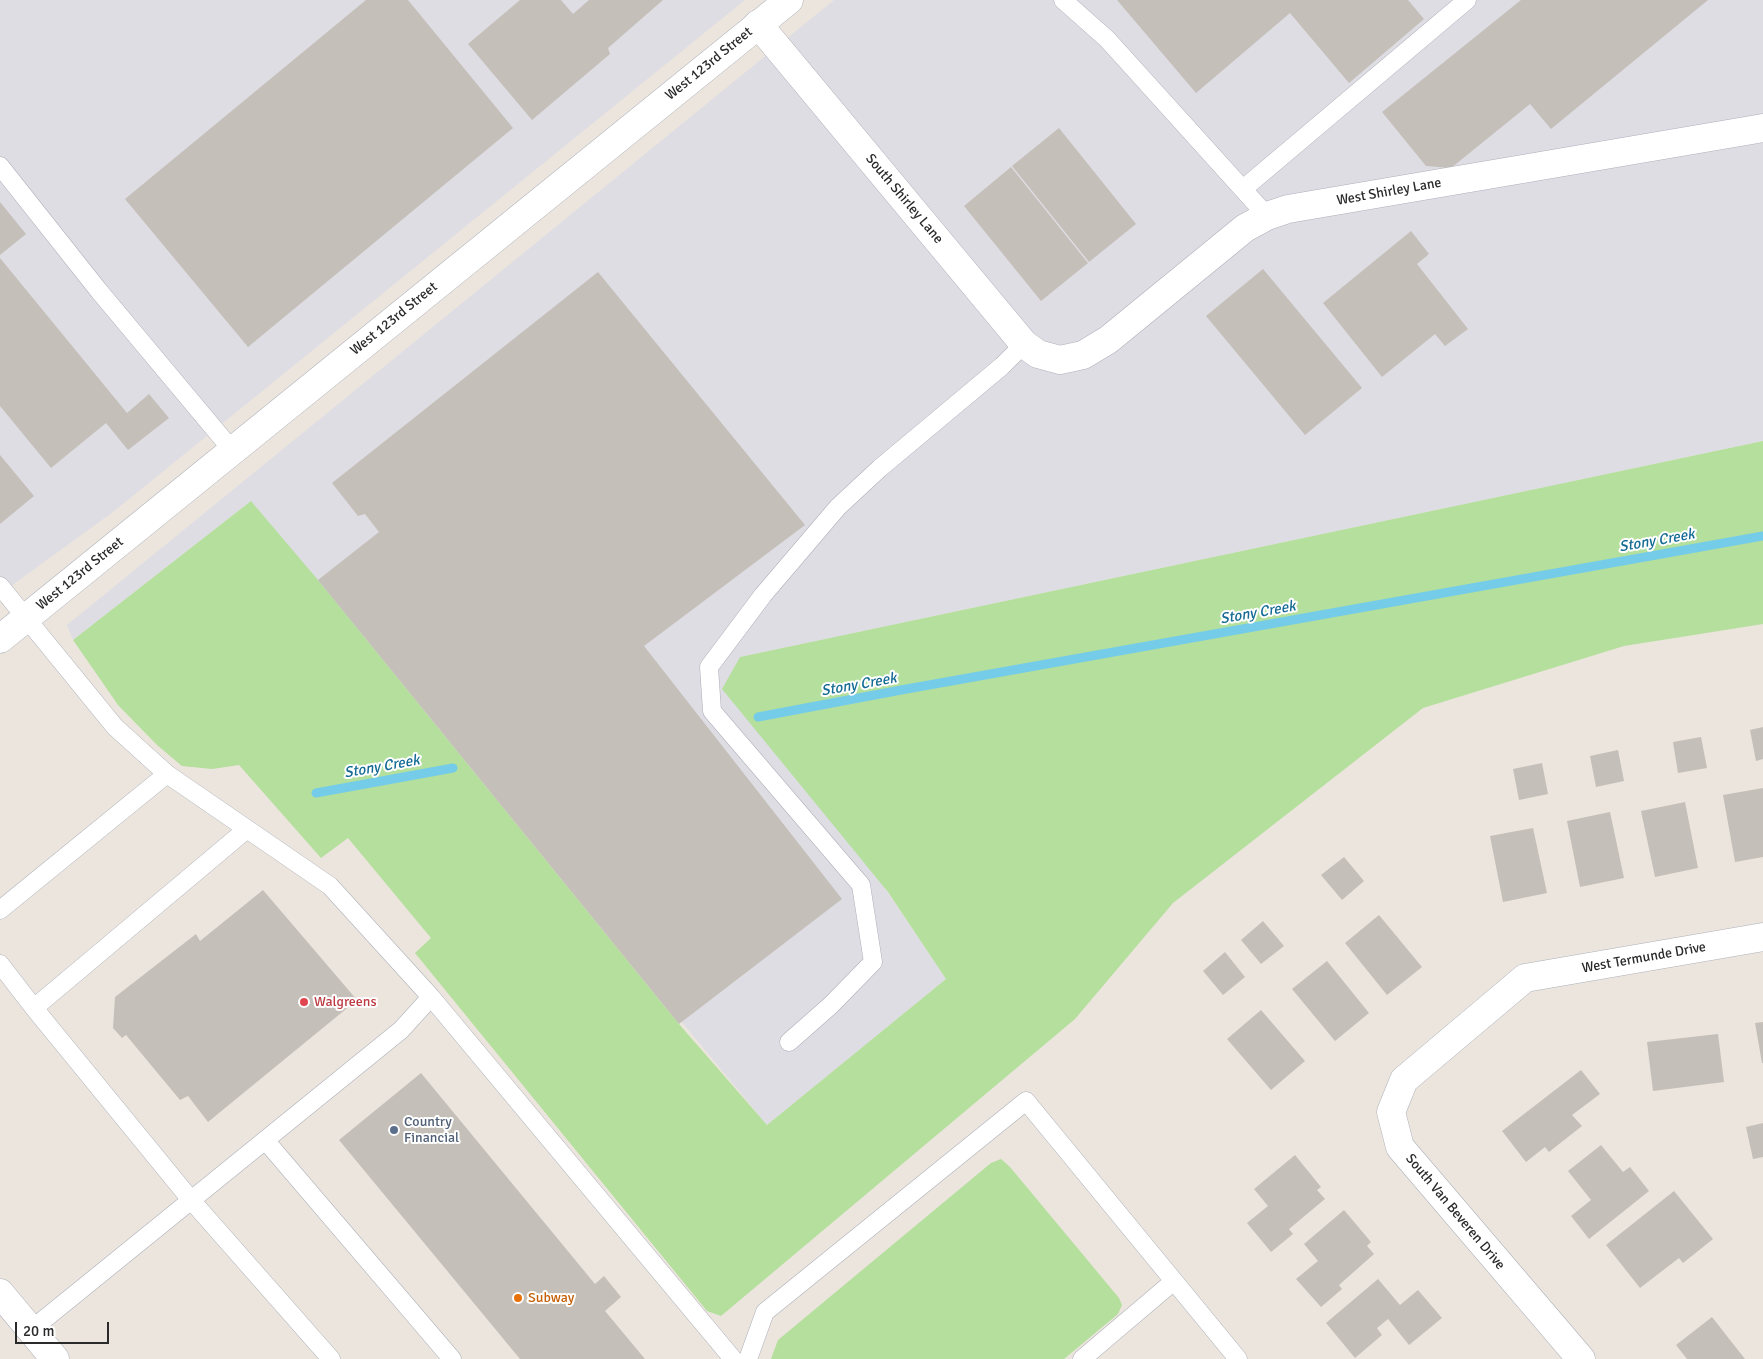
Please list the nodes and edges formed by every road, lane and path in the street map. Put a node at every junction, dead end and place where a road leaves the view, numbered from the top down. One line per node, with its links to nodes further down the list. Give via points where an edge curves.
1 (789, 0): 4 (street, West 123rd Street)
2 (1063, 0): 7 (lane, via 1107,38)
3 (1467, 0): 7 (lane)
4 (758, 24): 9 (street, South Shirley Lane); 11 (street, West 123rd Street)
5 (1763, 128): 8 (street, West Shirley Lane, via 1288,209)
6 (0, 166): 11 (lane)
7 (1243, 189): 8 (lane)
8 (1267, 216): 10 (street, West Shirley Lane, via 1245,228 1108,340 1083,355)
9 (1024, 344): 10 (street, South Shirley Lane, via 1038,354); 23 (lane, via 838,507 763,595 709,667 712,711 861,886 874,962)
10 (1060, 360)
11 (232, 450): 13 (street, West 123rd Street)
12 (0, 586): 13 (lane)
13 (26, 617): 14 (street, West 123rd Street); 15 (lane, via 115,727)
14 (0, 638)
15 (167, 774): 16 (lane); 17 (lane)
16 (247, 828): 21 (lane, via 330,886); 22 (lane)
17 (0, 910)
18 (1763, 937): 20 (street, West Termunde Drive)
19 (0, 964): 22 (lane)
20 (1526, 978): 36 (street, South Van Beveren Drive, via 1404,1080 1391,1112 1400,1147)
21 (431, 997): 24 (lane, via 401,1030); 32 (lane)
22 (34, 1008): 25 (lane)
23 (789, 1042)
24 (265, 1140): 25 (lane); 31 (lane)
25 (191, 1200): 28 (lane); 30 (lane)
26 (1174, 1281): 33 (lane, via 1026,1101 765,1312); 34 (lane); 35 (lane)
27 (0, 1293): 28 (street)
28 (31, 1330): 29 (street)
29 (52, 1358)
30 (331, 1359)
31 (452, 1359)
32 (733, 1359)
33 (748, 1359)
34 (1082, 1359)
35 (1237, 1359)
36 (1581, 1359)

